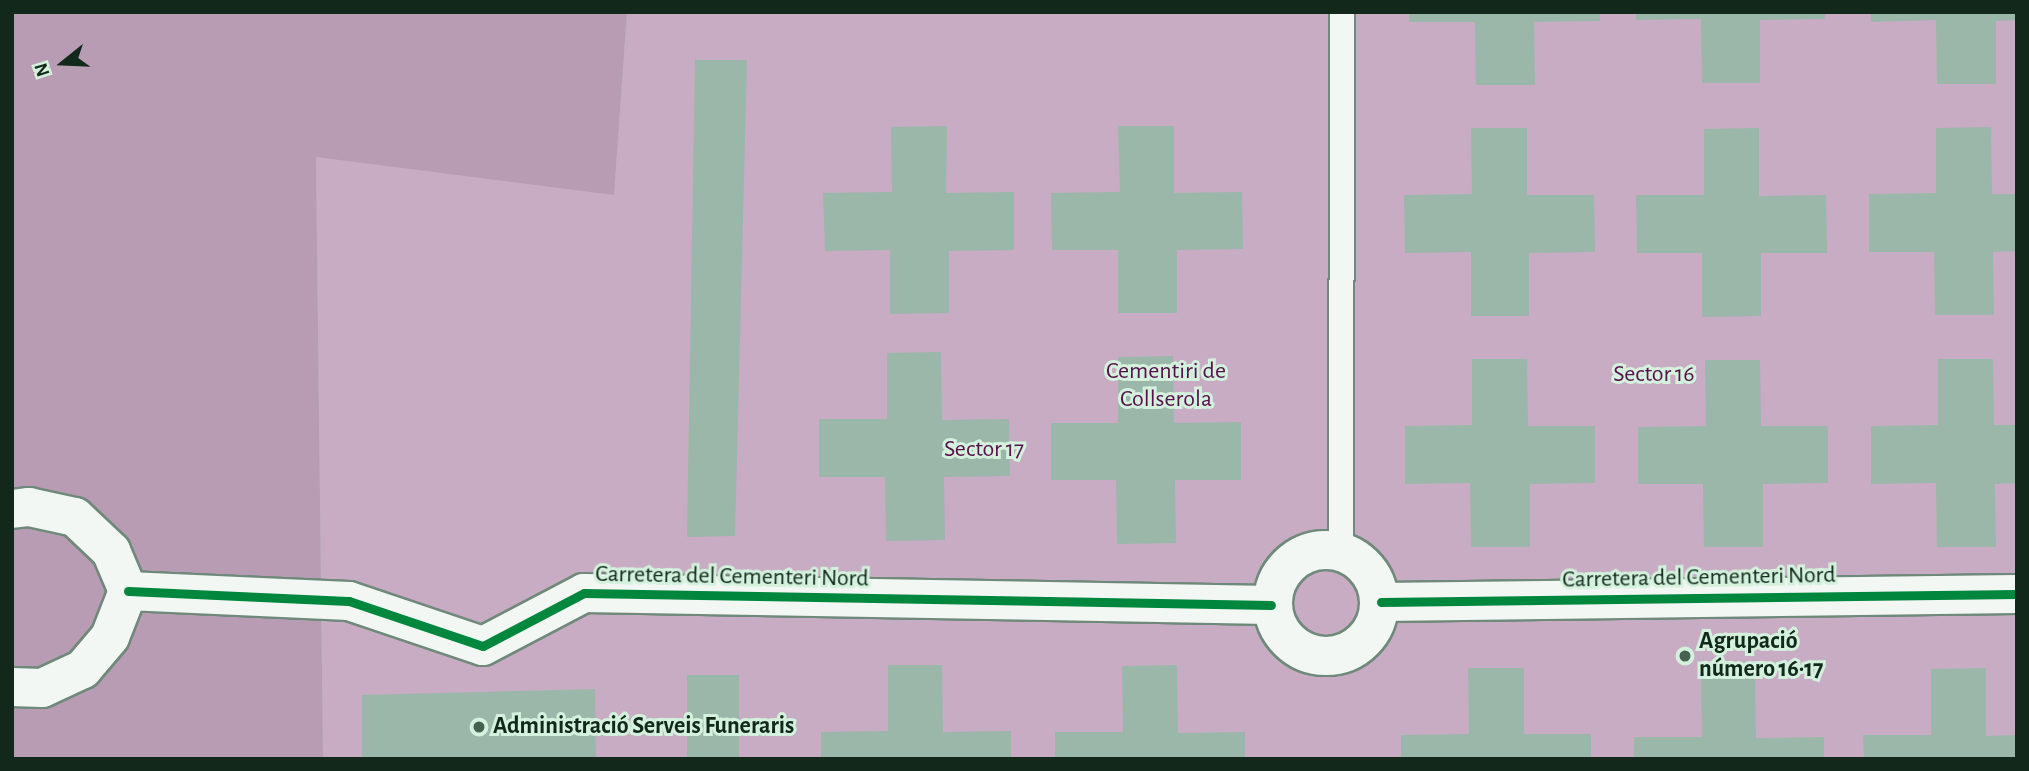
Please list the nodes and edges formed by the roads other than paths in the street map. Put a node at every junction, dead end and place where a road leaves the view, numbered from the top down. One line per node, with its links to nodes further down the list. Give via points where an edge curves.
1 (1342, 12): 3 (lane)
2 (12, 509): 4 (street, via 29,507 75,517 111,551)
3 (1342, 551): 6 (street, via 1370,570); 7 (street, via 1307,552 1281,573)
4 (128, 591): 7 (street, Carretera del Cementeri Nord, via 349,601 483,646 584,593); 8 (street, via 110,637 83,669 42,688)
5 (2017, 594): 6 (street, Carretera del Cementeri Nord)
6 (1381, 602): 7 (street, via 1366,642 1328,659 1289,644)
7 (1271, 606)
8 (12, 687)

